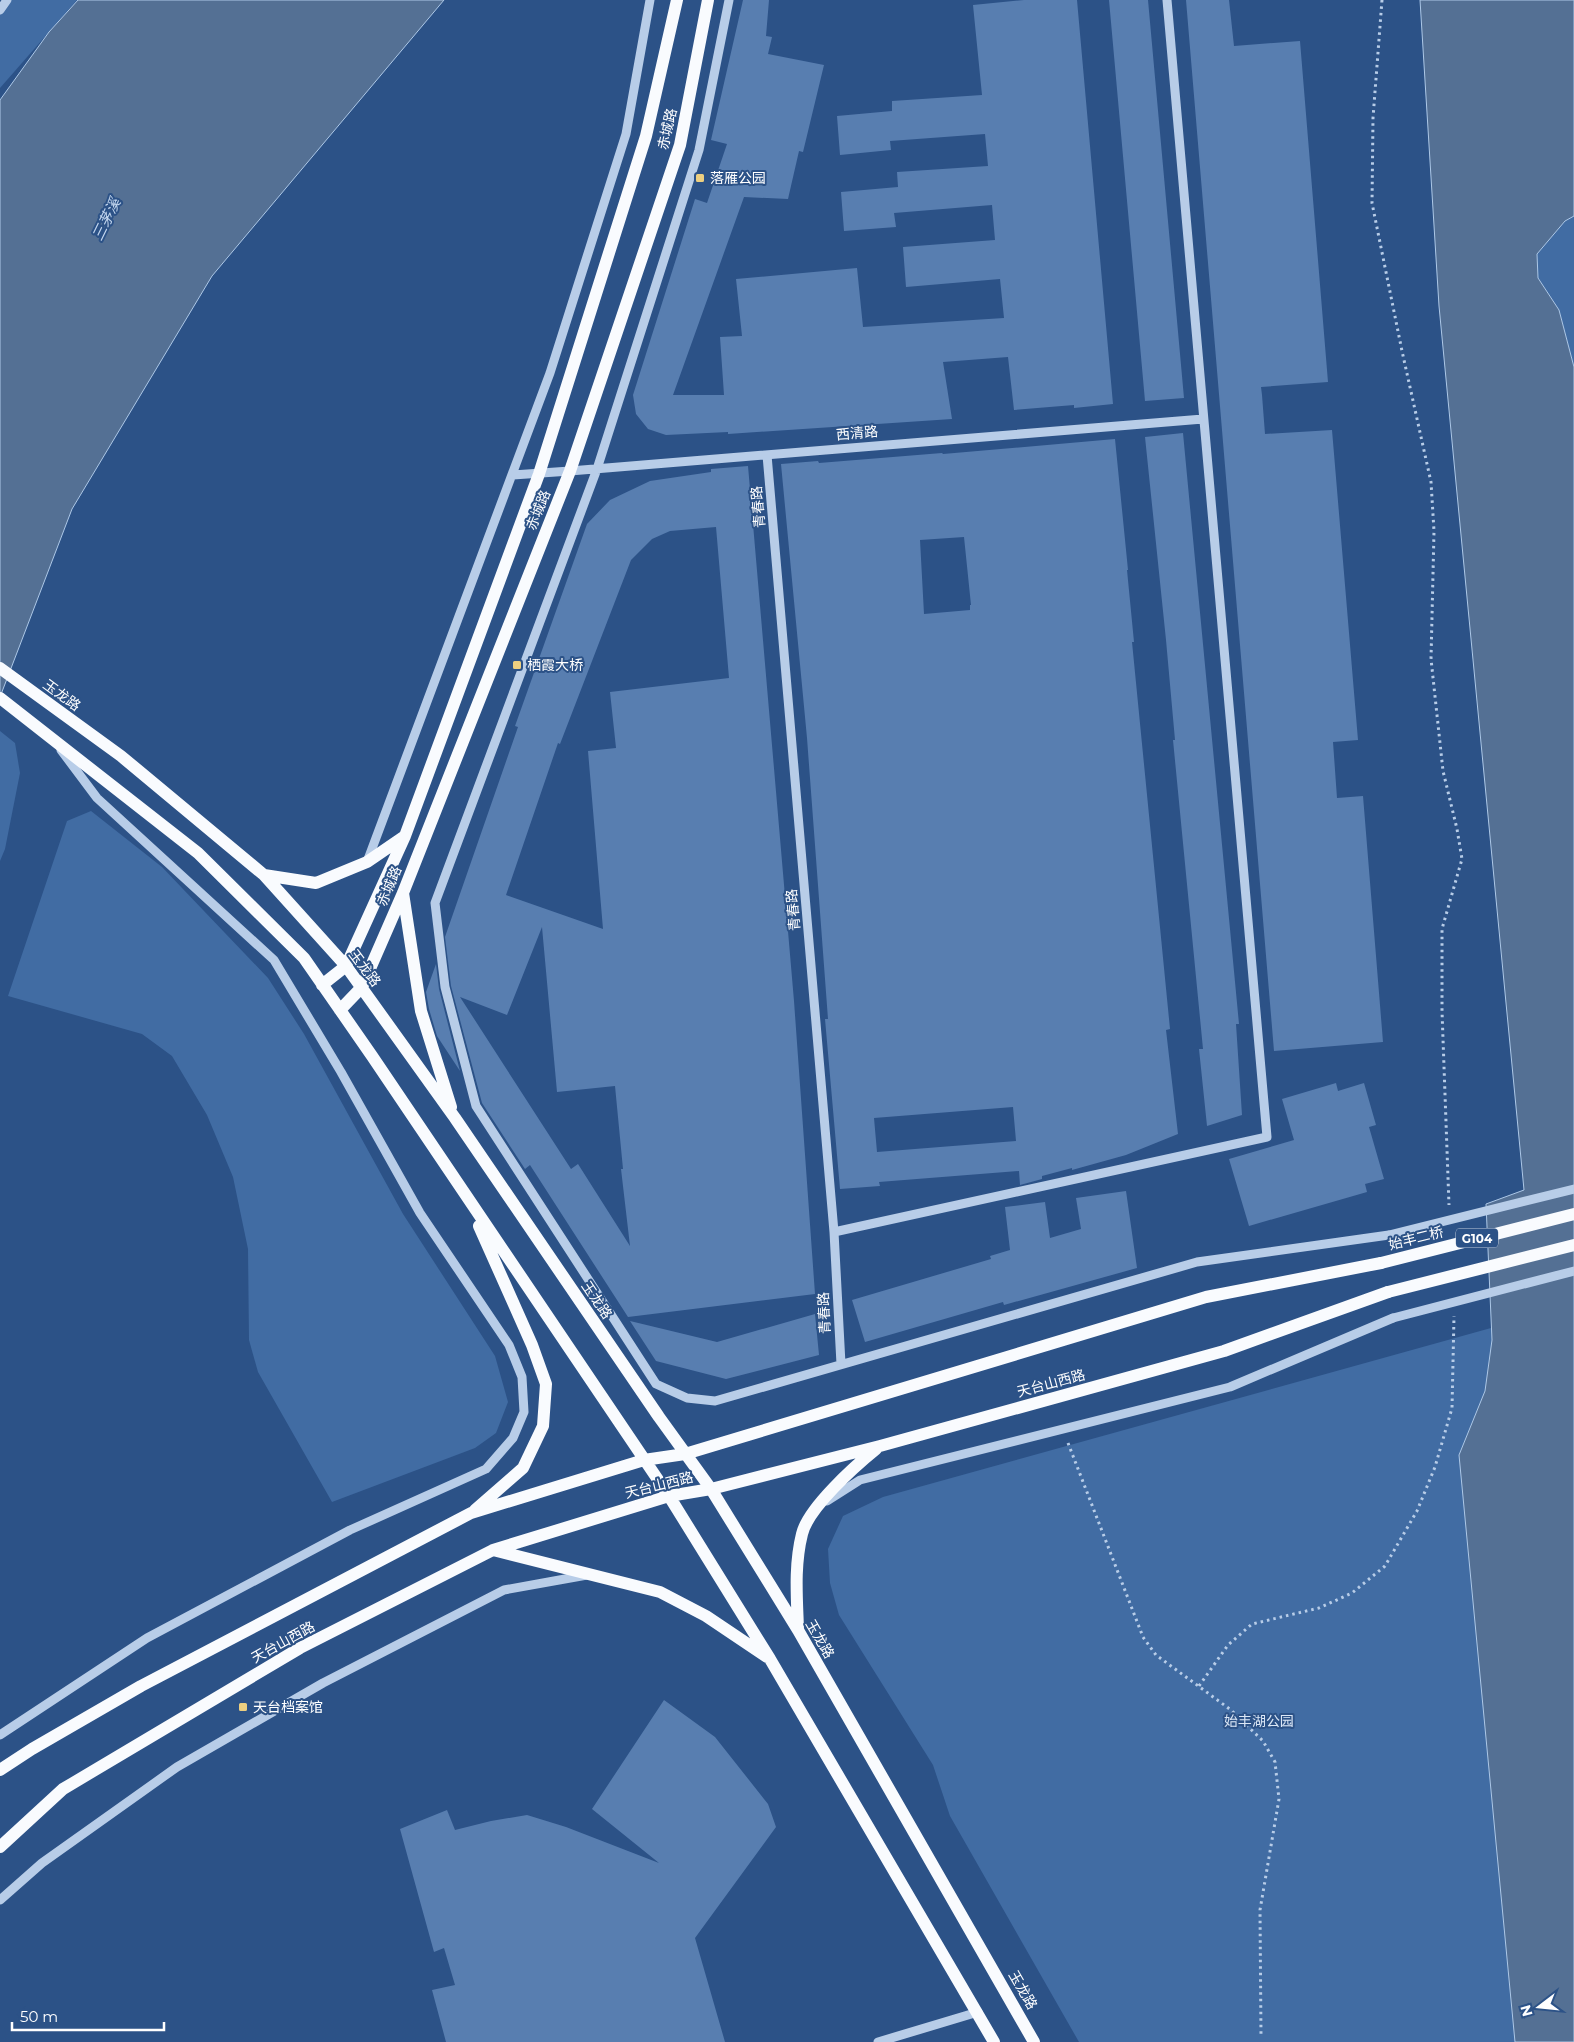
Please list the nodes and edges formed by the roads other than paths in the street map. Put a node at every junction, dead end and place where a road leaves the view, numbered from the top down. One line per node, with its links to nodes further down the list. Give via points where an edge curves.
1 (650, 0): 10 (street, via 626,134 550,373)
2 (677, 0): 11 (main road, 赤城路, via 646,136)
3 (708, 0): 9 (main road, 赤城路, via 680,145)
4 (729, 0): 8 (street, via 699,150)
5 (1167, 0): 6 (street)
6 (1203, 419): 7 (street, 西清路); 27 (street, via 1267,1137)
7 (767, 454): 8 (street, 西清路); 27 (street, 青春路)
8 (597, 469): 9 (street, 西清路); 31 (street, via 435,903 445,987 476,1106 656,1384 687,1398 715,1401)
9 (570, 471): 11 (street, 西清路); 18 (main road, 赤城路)
10 (513, 474): 11 (street, 西清路); 16 (street)
11 (539, 474): 15 (main road, 赤城路)
12 (0, 668): 17 (main road, 玉龙路, via 121,756)
13 (3, 700): 14 (main road)
14 (52, 738): 20 (main road, via 198,853 304,958); 43 (street, via 97,798 274,960 420,1213 509,1345 522,1377 524,1412 513,1438 486,1469 350,1530 147,1638)
15 (406, 836): 16 (main road); 19 (main road, 赤城路)
16 (367, 862): 17 (main road, via 316,883)
17 (264, 875): 19 (main road, 玉龙路)
18 (403, 893): 21 (main road, 赤城路); 23 (main road, via 421,1011)
19 (346, 966): 20 (main road, 赤城路); 21 (main road, 玉龙路)
20 (322, 985): 22 (main road)
21 (362, 988): 22 (main road, 赤城路); 23 (main road, 玉龙路)
22 (340, 1010): 25 (main road)
23 (455, 1118): 33 (main road, 玉龙路)
24 (1574, 1189): 31 (street, bridge, via 1389,1235 1197,1262)
25 (464, 1194): 34 (main road); 38 (main road, via 532,1345 546,1384 543,1426 523,1468)
26 (1574, 1214): 29 (main road, 始丰二桥 / G104, bridge)
27 (834, 1232): 31 (street, 青春路)
28 (1574, 1245): 32 (main road, 天台山西路 / G104, bridge, via 1388,1292 1224,1351)
29 (1381, 1263): 33 (main road, 天台山西路, via 1206,1297)
30 (1574, 1271): 37 (street, bridge, via 1393,1318 1230,1387 860,1480)
31 (841, 1364)
32 (880, 1446): 35 (main road, 天台山西路); 37 (main road, via 852,1468)
33 (685, 1454): 34 (main road, 天台山西路); 35 (main road, 玉龙路)
34 (644, 1460): 36 (main road); 38 (main road, 天台山西路)
35 (711, 1489): 36 (main road, 天台山西路); 41 (main road, 玉龙路)
36 (669, 1496): 39 (main road, 天台山西路); 42 (main road)
37 (818, 1506): 41 (main road, via 802,1532 796,1572)
38 (471, 1513): 44 (main road, 天台山西路, via 150,1682)
39 (493, 1550): 40 (main road); 45 (main road, 天台山西路, via 300,1648 63,1789)
40 (592, 1574): 42 (main road, via 660,1592 706,1616); 46 (street, via 504,1590 323,1684 177,1767 42,1863)
41 (798, 1630): 50 (main road, 玉龙路)
42 (770, 1659): 47 (main road)
43 (0, 1735)
44 (0, 1770)
45 (0, 1847)
46 (0, 1900)
47 (978, 2012): 48 (street); 49 (main road)
48 (878, 2042)
49 (994, 2042)
50 (1034, 2042)

